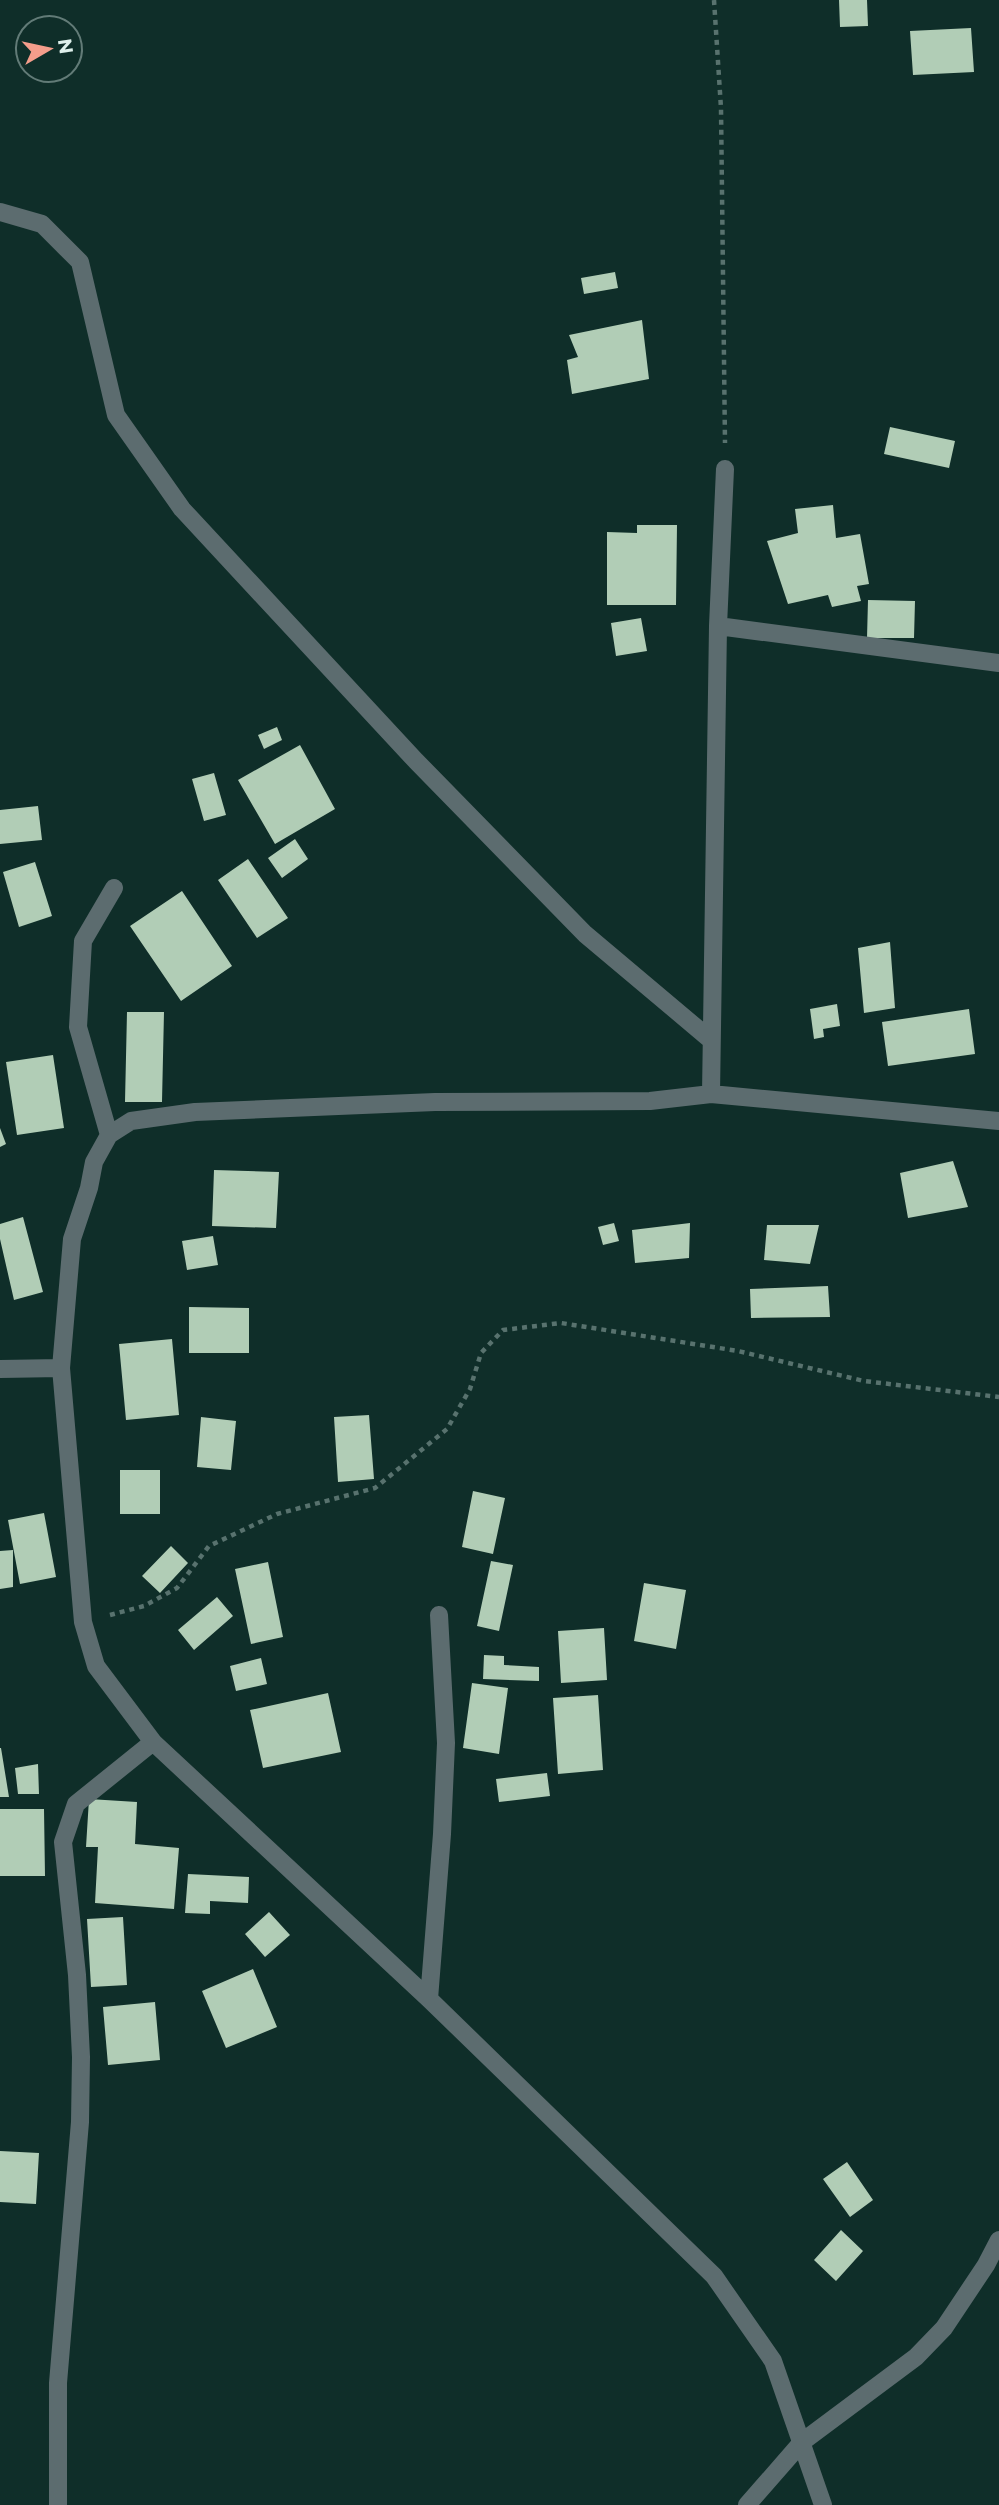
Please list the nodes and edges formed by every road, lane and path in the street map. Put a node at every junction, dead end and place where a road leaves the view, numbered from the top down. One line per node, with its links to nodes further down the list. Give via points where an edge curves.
1 (714, 0): 3 (path, via 721,108)
2 (0, 212): 7 (street, via 42,224 80,262 116,415 182,509 575,925)
3 (725, 469): 4 (street)
4 (718, 626): 5 (street); 7 (street)
5 (999, 663)
6 (114, 888): 10 (street, via 83,941 78,1027)
7 (711, 1040): 8 (street)
8 (710, 1094): 9 (street); 10 (street, via 650,1101 435,1102 195,1112 131,1121)
9 (999, 1121)
10 (109, 1135): 11 (street, via 94,1162 72,1239)
11 (61, 1368): 12 (street); 15 (street)
12 (0, 1369)
13 (999, 1397): 15 (path, via 864,1381 738,1351 562,1323 503,1329 481,1353 470,1389 447,1429 375,1488 276,1514 209,1546 177,1588 144,1606)
14 (439, 1615): 17 (street, via 446,1743)
15 (83, 1622): 16 (street, via 96,1666)
16 (153, 1742): 17 (street); 20 (street, via 76,1804 63,1842 81,2057 80,2122 58,2383)
17 (429, 1999): 19 (street, via 714,2276 773,2361)
18 (999, 2240): 19 (street, via 944,2328 916,2357)
19 (802, 2442): 21 (street); 22 (street)
20 (58, 2505)
21 (747, 2505)
22 (823, 2505)

